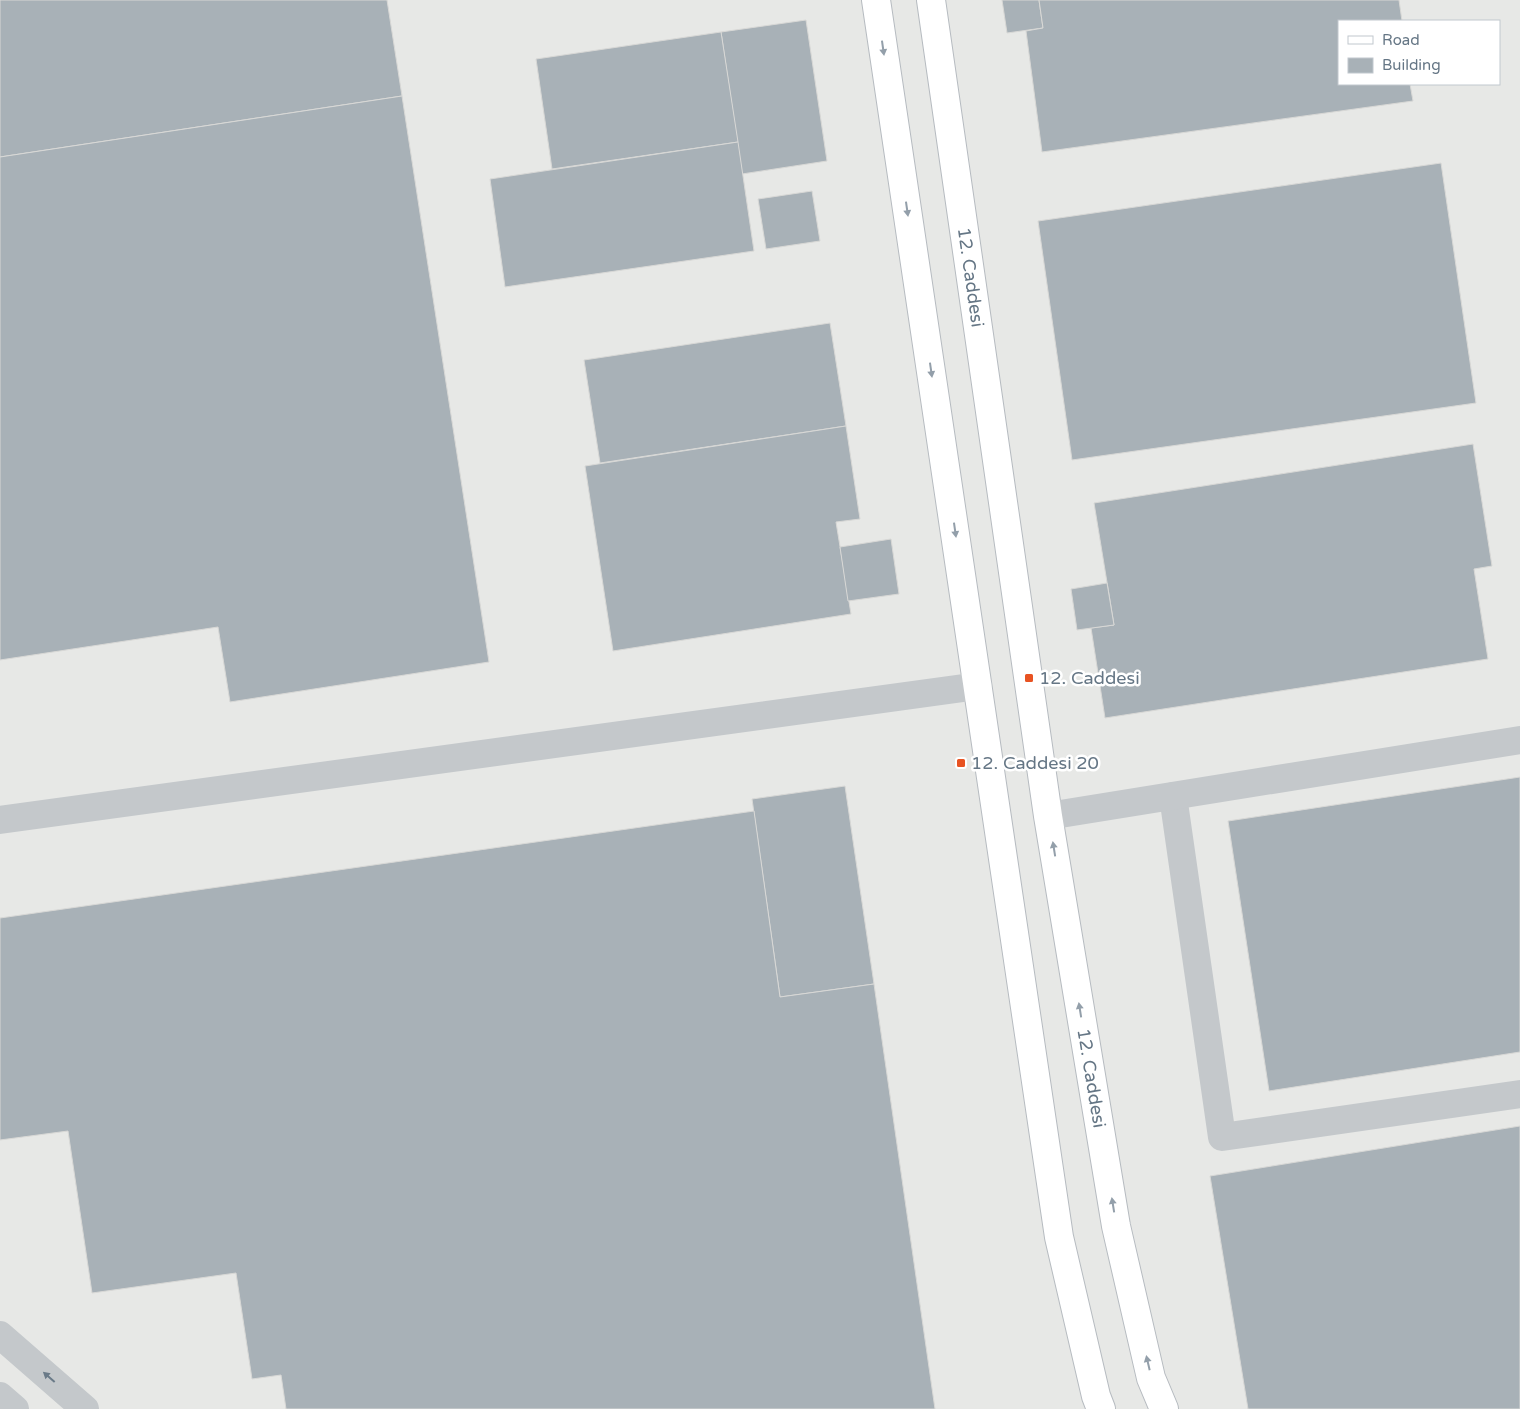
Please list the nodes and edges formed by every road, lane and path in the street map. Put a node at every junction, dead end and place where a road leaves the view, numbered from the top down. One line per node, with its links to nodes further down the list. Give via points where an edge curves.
1 (876, 0): 3 (street, one-way to 3)
2 (931, 0): 6 (street, 12. Caddesi)
3 (978, 686): 7 (street); 13 (street, via 1059,1237)
4 (1520, 740): 5 (street)
5 (1173, 796): 6 (street); 8 (street, via 1222,1137)
6 (1048, 816): 14 (street, 12. Caddesi, one-way to 6, via 1152,1378 1116,1226)
7 (0, 820)
8 (1520, 1094)
9 (0, 1335): 12 (street, one-way to 9)
10 (0, 1396): 11 (street)
11 (15, 1409)
12 (85, 1409)
13 (1101, 1409)
14 (1164, 1409)

